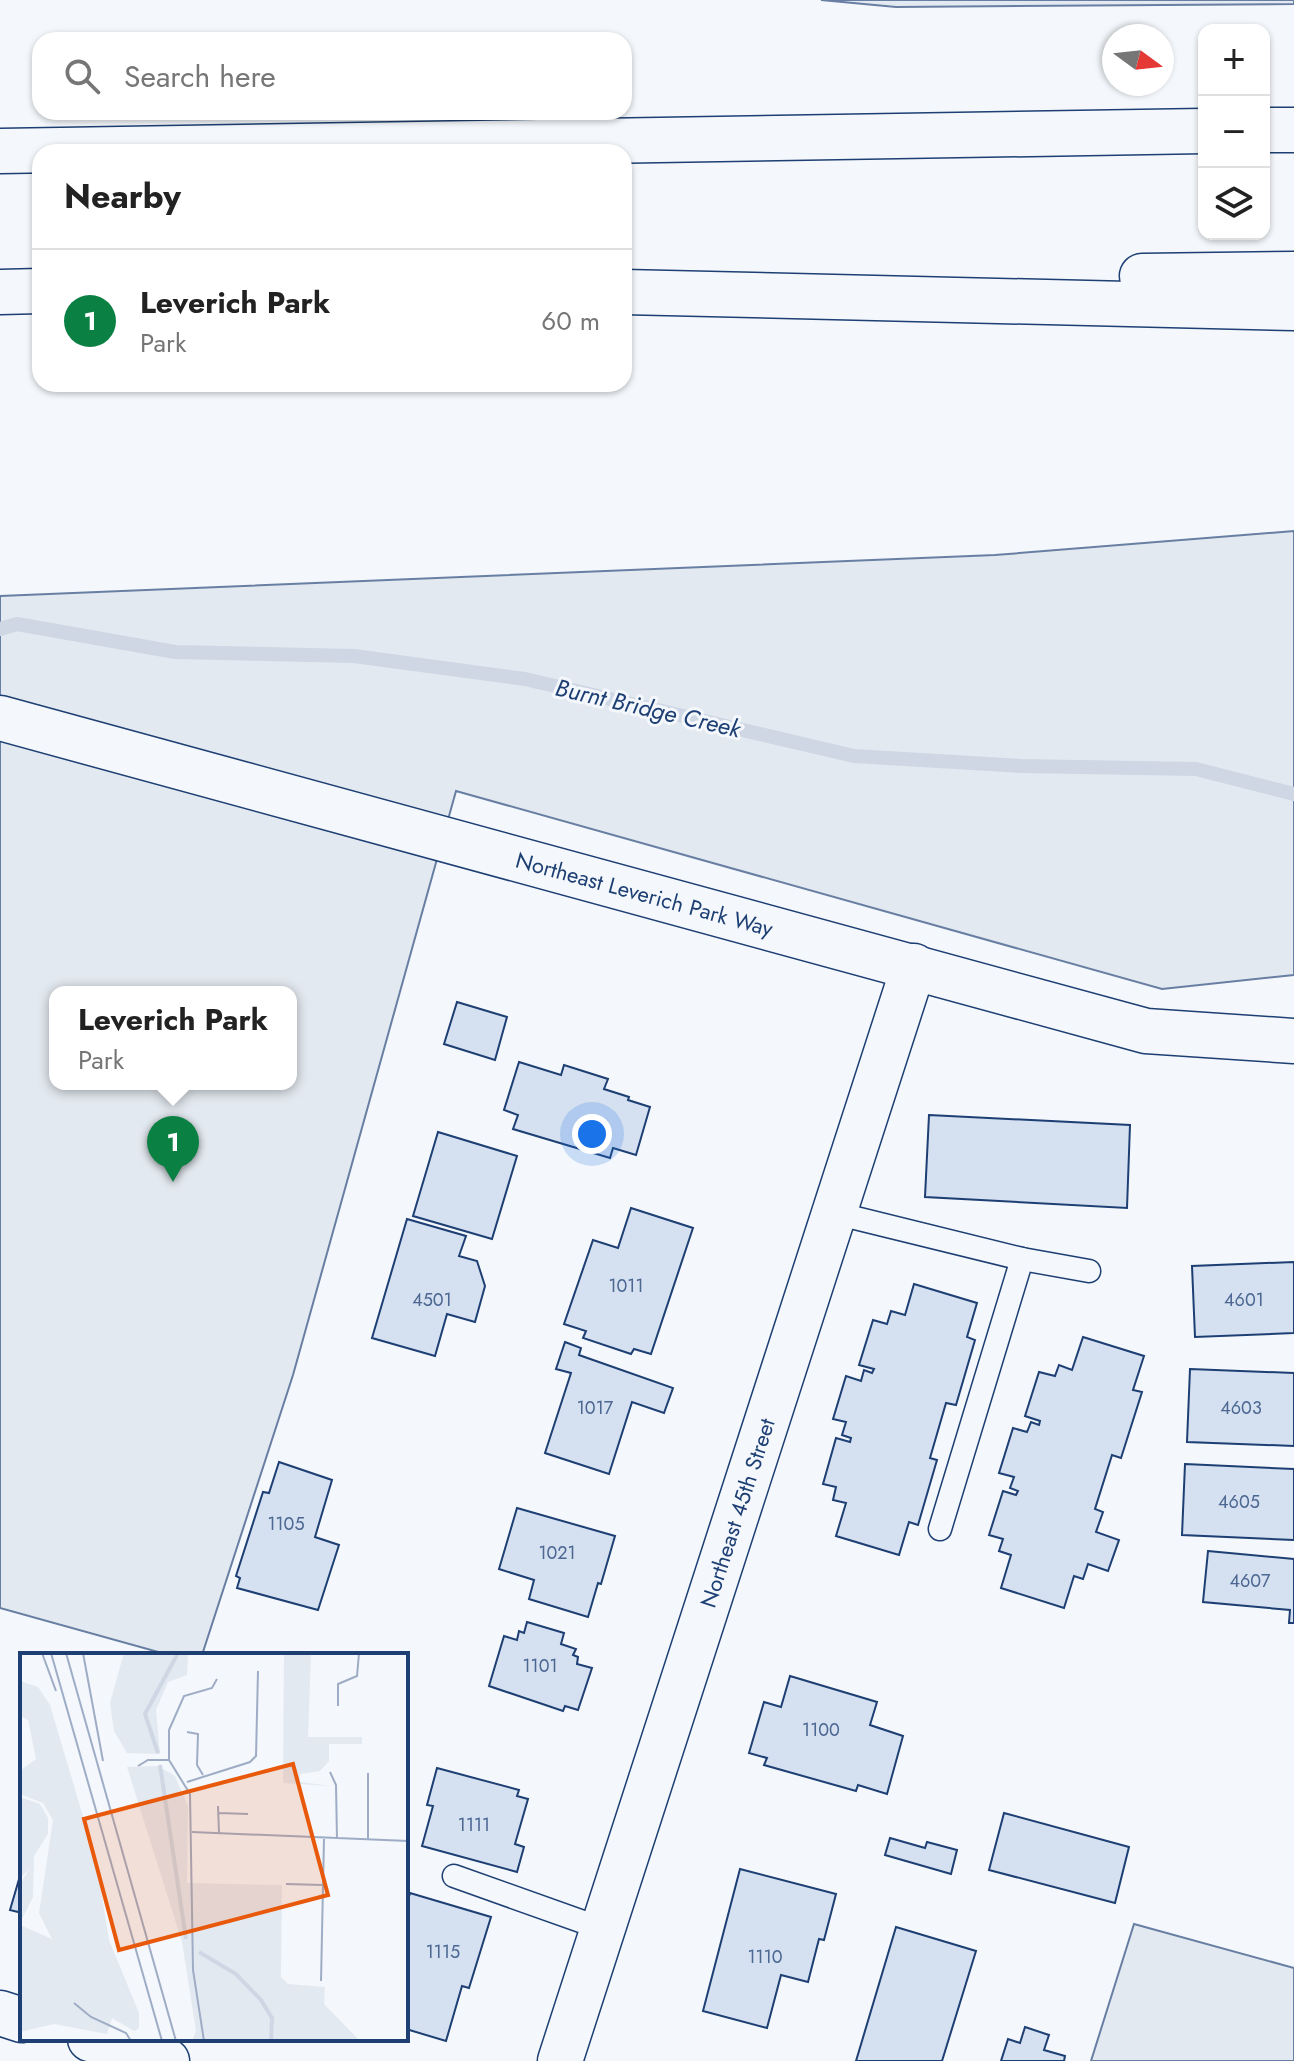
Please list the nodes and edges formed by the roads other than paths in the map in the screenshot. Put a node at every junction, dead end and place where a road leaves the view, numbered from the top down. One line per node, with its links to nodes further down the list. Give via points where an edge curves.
1 (1270, 130): 2 (main road)
2 (1294, 130)
3 (1198, 131): 4 (main road)
4 (421, 144)
5 (32, 150): 6 (main road)
6 (0, 151)
7 (1294, 274): 8 (main road)
8 (632, 285)
9 (32, 291): 10 (main road)
10 (0, 292)
11 (632, 292): 12 (main road)
12 (1294, 308)
13 (0, 718): 14 (main road, Northeast Leverich Park Way)
14 (914, 966): 15 (main road, Northeast Leverich Park Way, via 1146,1031); 16 (main road, Northeast 45th Street)
15 (1294, 1041)
16 (835, 1213): 17 (lane); 21 (main road, Northeast 45th Street)
17 (1022, 1259): 18 (lane); 19 (lane)
18 (1089, 1271)
19 (940, 1529)
20 (454, 1876): 21 (lane)
21 (603, 1929): 26 (main road, Northeast 45th Street)
22 (0, 2013): 23 (main road)
23 (20, 2019)
24 (98, 2041): 25 (main road)
25 (167, 2061)
26 (560, 2061)

